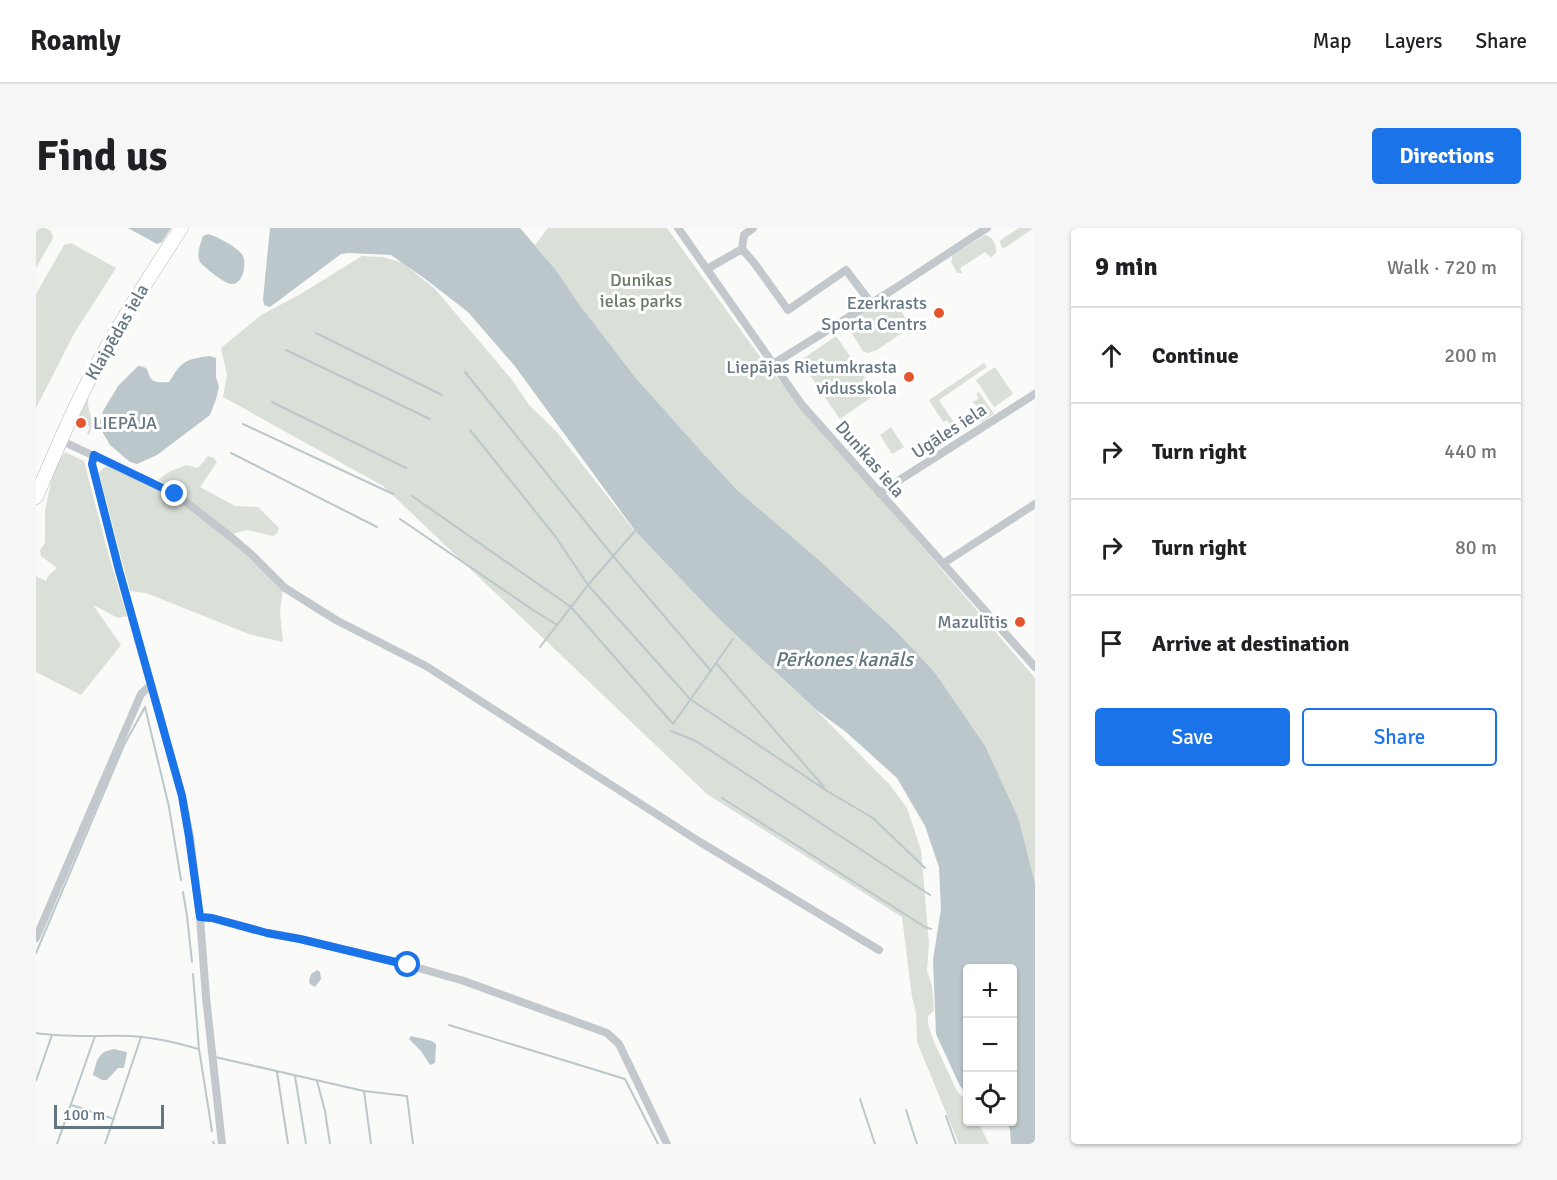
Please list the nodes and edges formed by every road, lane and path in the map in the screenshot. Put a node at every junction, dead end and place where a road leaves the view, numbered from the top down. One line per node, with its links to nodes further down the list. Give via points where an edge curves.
1 (181, 228): 10 (highway, Klaipēdas iela, via 104,353)
2 (678, 228): 6 (street, Dunikas iela)
3 (753, 228): 5 (street, via 744,234)
4 (987, 228): 7 (street)
5 (742, 249): 6 (street); 7 (street, via 789,310 846,270)
6 (707, 269): 8 (street, Dunikas iela)
7 (871, 303): 8 (street)
8 (773, 364): 12 (street, Dunikas iela, via 802,405)
9 (1035, 394): 12 (street, Ugāles iela)
10 (60, 440): 11 (street); 13 (highway, Klaipēdas iela)
11 (94, 455): 17 (street, via 97,485); 20 (street, via 188,502 285,588 336,620 426,666 700,842)
12 (879, 493): 15 (street, Dunikas iela)
13 (36, 497)
14 (1035, 504): 15 (street)
15 (944, 563): 16 (street, Dunikas iela)
16 (1035, 667)
17 (151, 685): 18 (street, via 182,796); 19 (street, via 141,694)
18 (200, 917): 21 (street); 22 (street, via 408,965 608,1033 620,1044)
19 (36, 939)
20 (879, 950)
21 (222, 1144)
22 (667, 1144)

